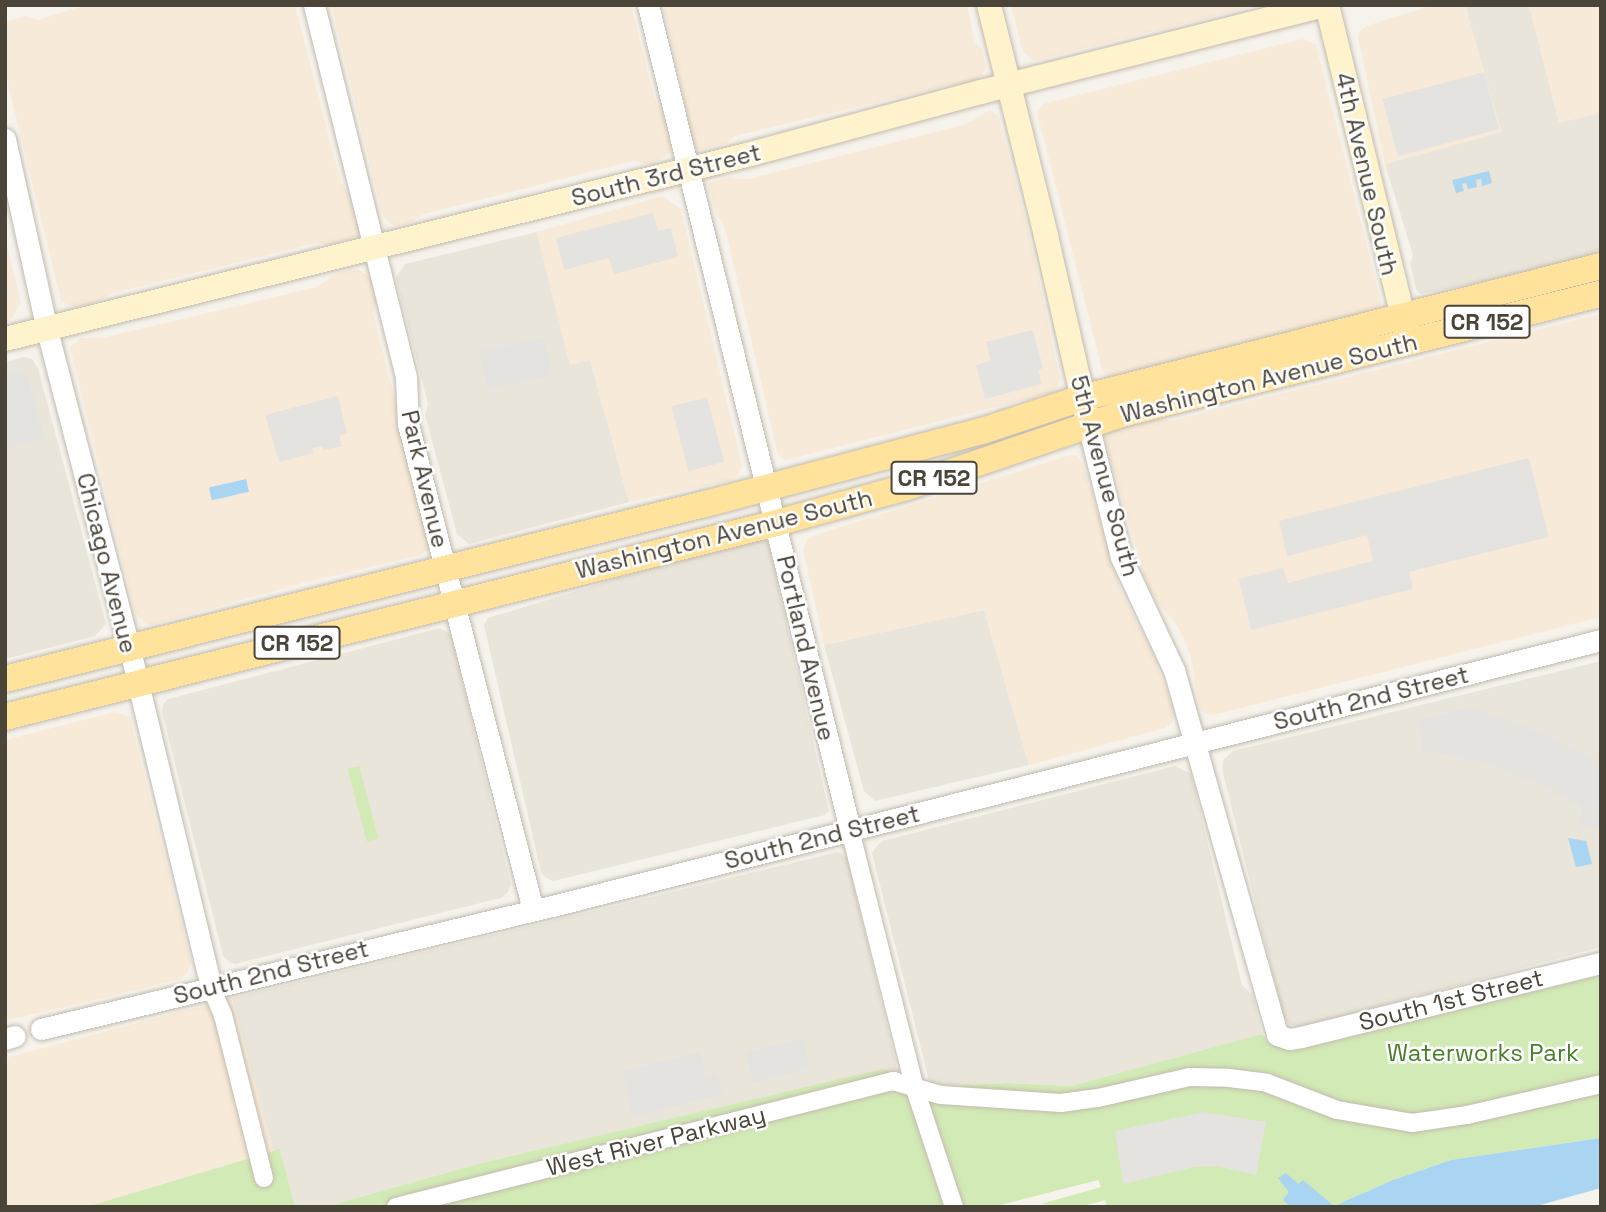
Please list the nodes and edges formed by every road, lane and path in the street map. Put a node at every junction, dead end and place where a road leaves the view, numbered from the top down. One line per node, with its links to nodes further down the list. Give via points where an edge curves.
1 (314, 5): 8 (street, Park Avenue)
2 (648, 5): 7 (street, Portland Avenue)
3 (989, 5): 5 (main road, 5th Avenue South)
4 (1326, 5): 5 (main road, South 3rd Street); 11 (main road, 4th Avenue South)
5 (1007, 86): 7 (main road, South 3rd Street); 15 (main road, 5th Avenue South)
6 (5, 139): 12 (street, Chicago Avenue)
7 (690, 170): 8 (main road, South 3rd Street); 17 (street, Portland Avenue)
8 (375, 248): 12 (main road, South 3rd Street); 19 (street, Park Avenue, via 406,378 408,424)
9 (1601, 266): 11 (main road, Washington Avenue South / CR 152)
10 (1601, 294): 14 (main road, Washington Avenue South / CR 152)
11 (1401, 316): 14 (main road, 4th Avenue South); 15 (main road, Washington Avenue South / CR 152)
12 (47, 330): 13 (main road, South 3rd Street); 22 (street, Chicago Avenue)
13 (5, 339)
14 (1410, 342): 16 (main road, Washington Avenue South / CR 152)
15 (1082, 398): 16 (main road, 5th Avenue South); 17 (main road, Washington Avenue South / CR 152, via 982,431)
16 (1088, 424): 18 (main road, Washington Avenue South / CR 152, via 910,486); 26 (street, 5th Avenue South, via 1121,557 1174,670)
17 (767, 488): 18 (street, Portland Avenue); 19 (main road, Washington Avenue South / CR 152)
18 (776, 523): 20 (main road, Washington Avenue South / CR 152); 27 (street, Portland Avenue)
19 (446, 568): 20 (street, Park Avenue); 22 (main road, Washington Avenue South / CR 152)
20 (456, 603): 24 (main road, Washington Avenue South / CR 152); 28 (street, Park Avenue)
21 (1601, 640): 26 (street, South 2nd Street)
22 (128, 649): 23 (main road, Washington Avenue South / CR 152); 24 (street, Chicago Avenue)
23 (5, 679)
24 (138, 683): 25 (main road, Washington Avenue South / CR 152); 30 (street, Chicago Avenue)
25 (5, 716)
26 (1194, 743): 27 (street, South 2nd Street); 32 (street, 5th Avenue South, via 1277,1035)
27 (850, 830): 28 (street, South 2nd Street); 34 (street, Portland Avenue)
28 (533, 910): 30 (street, South 2nd Street)
29 (1601, 963): 32 (street, South 1st Street)
30 (211, 986): 31 (street, South 2nd Street); 35 (street, via 223,1015)
31 (41, 1029)
32 (1301, 1037)
33 (1601, 1084): 34 (street, West River Parkway, via 1412,1123 1337,1110 1267,1083 1228,1078 1190,1077 1061,1103)
34 (915, 1089): 36 (street, Portland Avenue); 37 (street, West River Parkway, via 894,1081)
35 (264, 1178)
36 (953, 1206)
37 (396, 1207)

